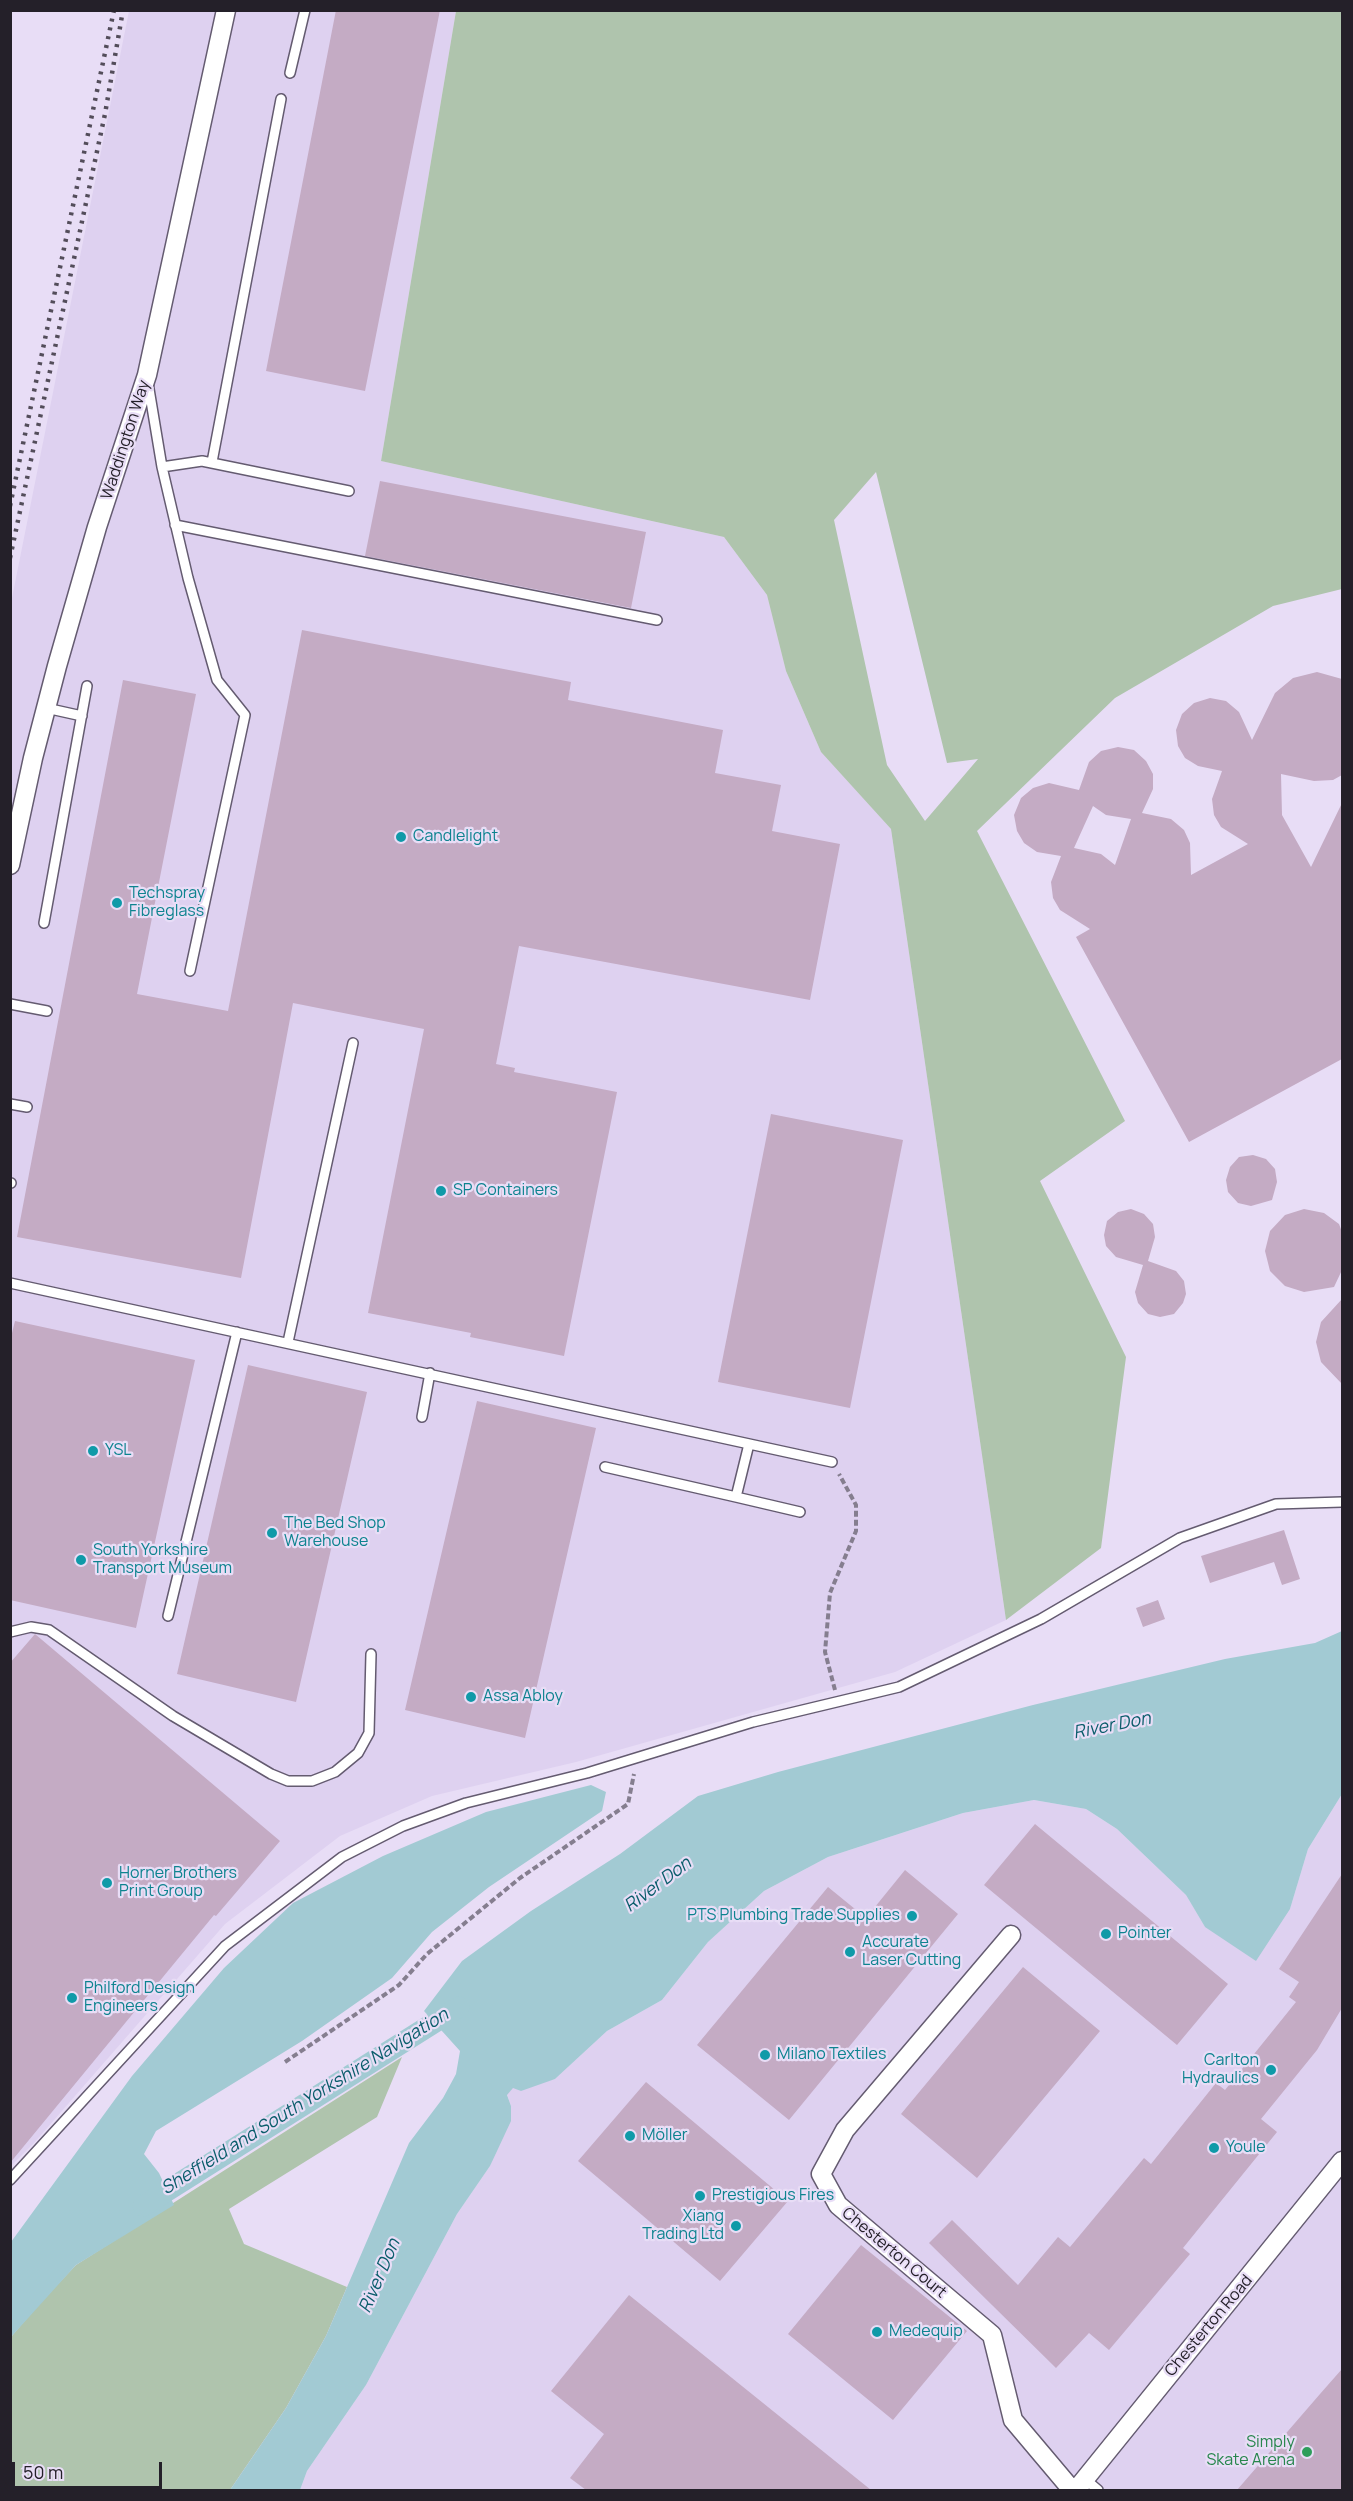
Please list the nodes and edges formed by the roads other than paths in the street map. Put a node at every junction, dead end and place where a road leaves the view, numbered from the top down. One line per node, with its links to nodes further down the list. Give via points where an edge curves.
1 (226, 10): 5 (street, Waddington Way)
2 (305, 10): 3 (lane)
3 (290, 72)
4 (281, 99): 6 (lane)
5 (147, 375): 7 (lane); 12 (street, Waddington Way, via 97,527)
6 (212, 462): 7 (lane); 8 (lane)
7 (162, 467): 9 (lane)
8 (349, 491)
9 (176, 525): 10 (lane); 16 (lane, via 217,680 245,715)
10 (657, 620)
11 (87, 686): 13 (lane)
12 (46, 708): 13 (lane); 14 (street, Waddington Way)
13 (82, 716): 15 (lane)
14 (10, 865)
15 (44, 923)
16 (190, 971)
17 (10, 1004): 18 (lane)
18 (47, 1011)
19 (353, 1043): 24 (lane)
20 (10, 1104): 21 (lane)
21 (27, 1107)
22 (10, 1283): 23 (lane)
23 (237, 1332): 24 (lane); 33 (lane)
24 (288, 1342): 25 (lane)
25 (430, 1373): 26 (lane); 27 (lane)
26 (422, 1417)
27 (749, 1444): 28 (lane); 30 (lane)
28 (832, 1462)
29 (605, 1467): 30 (lane)
30 (736, 1497): 32 (lane)
31 (1342, 1502): 38 (lane, via 1276,1504 1180,1538 1041,1619 899,1687 753,1722 637,1758 466,1803 403,1826 342,1857 225,1946)
32 (800, 1512)
33 (168, 1616)
34 (10, 1632): 35 (lane, via 31,1627 49,1630 173,1716 288,1781 312,1781 335,1772 358,1753 369,1733)
35 (371, 1654)
36 (1011, 1935): 39 (street, Chesterton Court, via 845,2130 820,2174 838,2205 992,2335 1013,2420 1027,2440)
37 (1342, 2161): 39 (street, Chesterton Road)
38 (10, 2180)
39 (1083, 2488)

